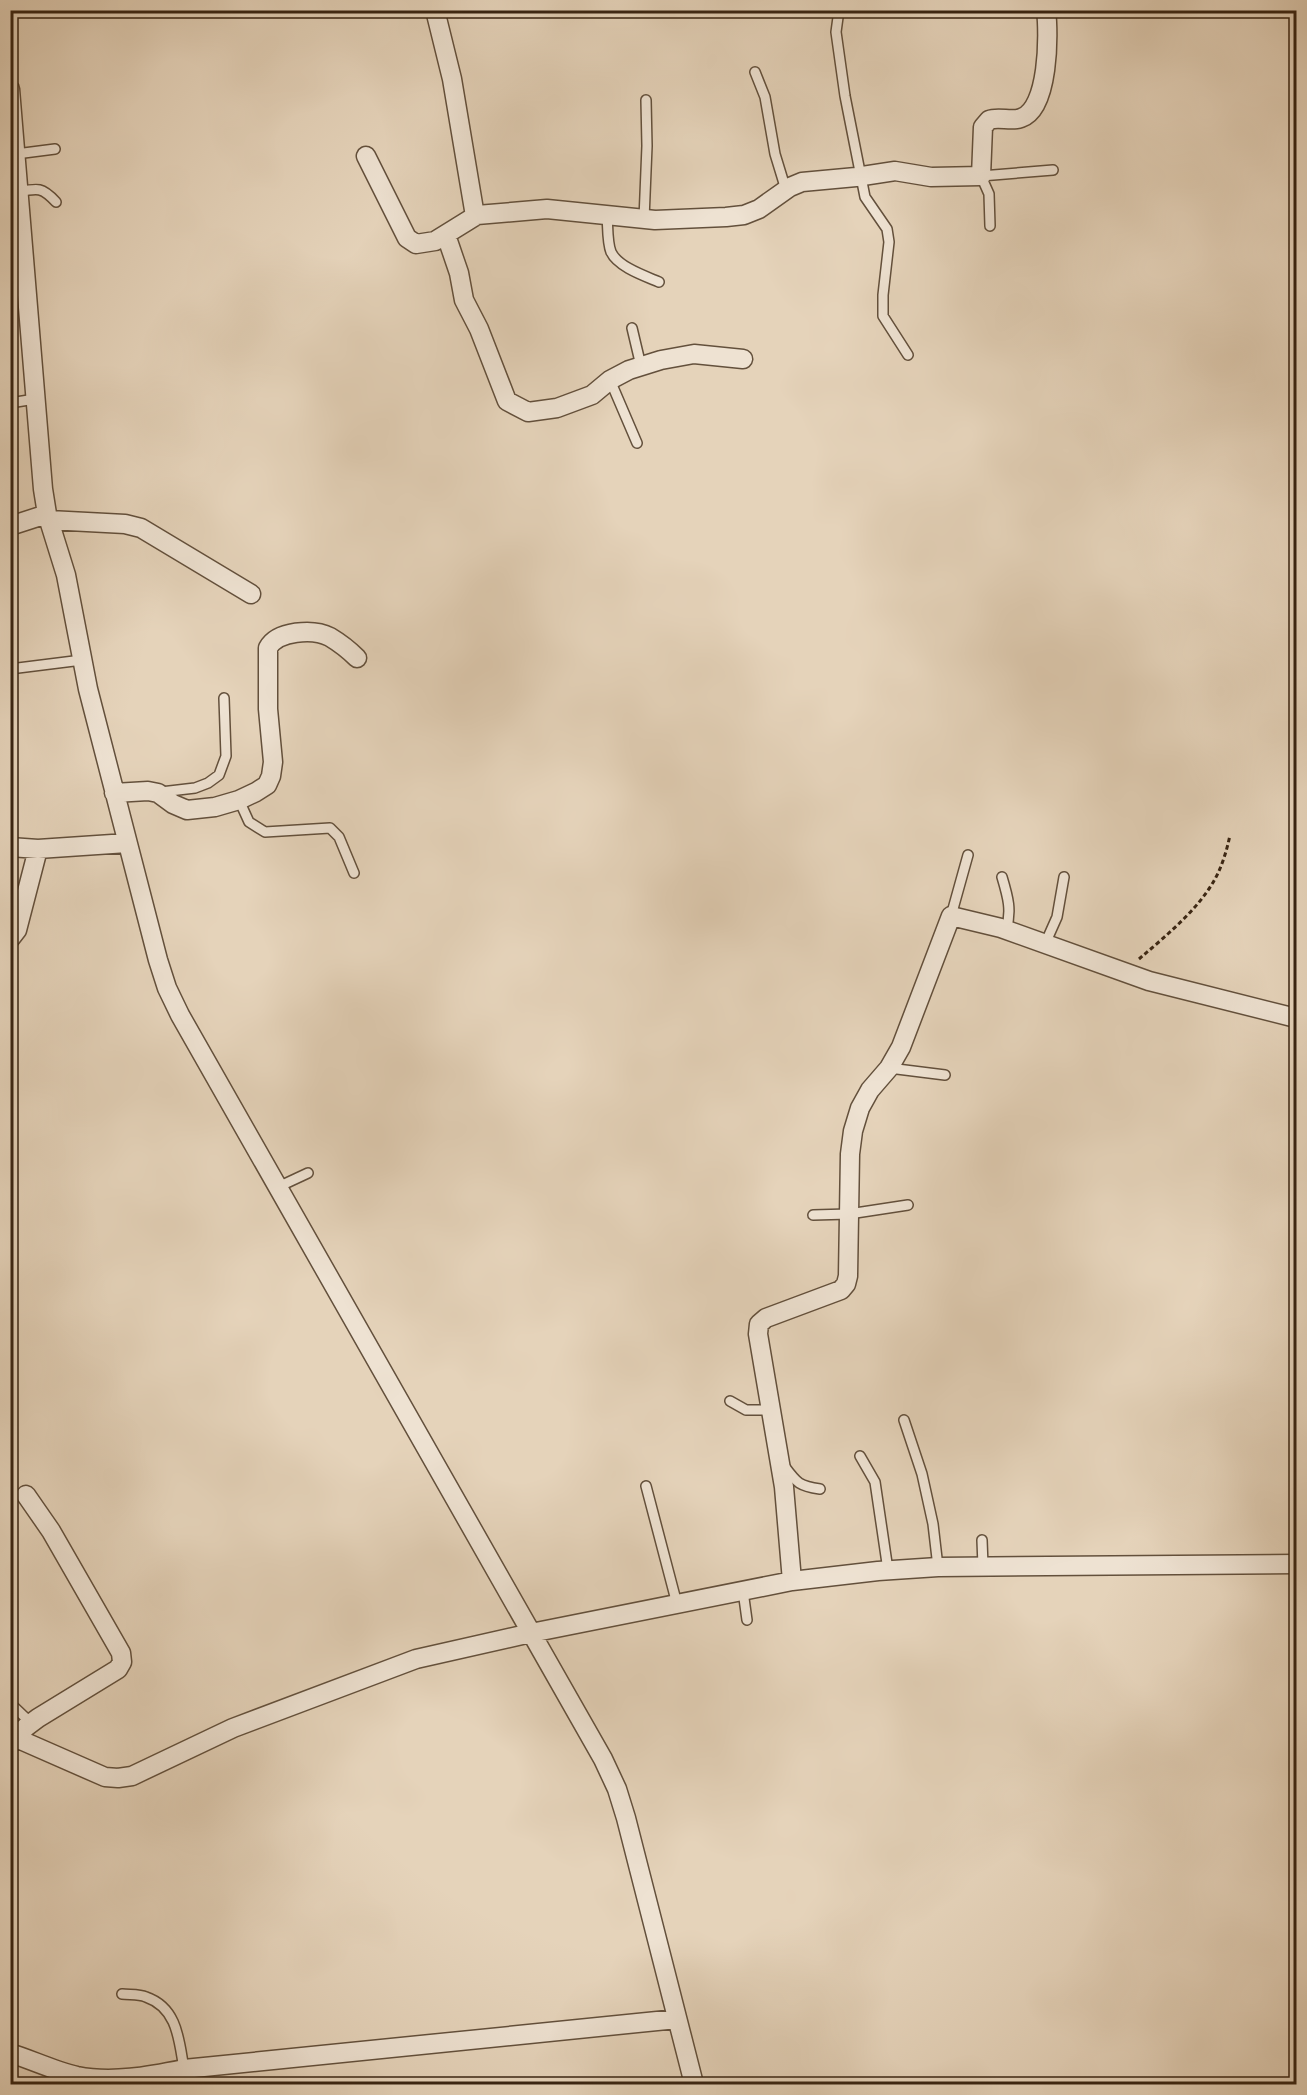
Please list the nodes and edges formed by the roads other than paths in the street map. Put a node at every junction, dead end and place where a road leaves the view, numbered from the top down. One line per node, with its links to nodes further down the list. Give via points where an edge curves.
1 (435, 10): 16 (street)
2 (839, 10): 11 (lane, via 836,32)
3 (1046, 10): 12 (street, via 1048,31 1040,98 1033,110 1021,118 988,120 983,128)
4 (755, 72): 13 (lane, via 765,97)
5 (10, 89): 7 (street)
6 (646, 100): 18 (lane)
7 (13, 143): 8 (lane); 14 (street)
8 (55, 149)
9 (366, 156): 20 (street, via 408,238 425,244)
10 (1053, 170): 12 (lane)
11 (862, 176): 12 (street, via 895,171 931,177); 13 (street, via 802,182); 24 (lane, via 865,196 887,229 889,242 883,316)
12 (981, 176): 19 (lane, via 989,194)
13 (786, 190): 18 (street, via 759,209 744,214)
14 (18, 192): 15 (lane, via 42,190); 22 (street)
15 (56, 202)
16 (477, 215): 17 (street, via 547,209); 20 (street)
17 (607, 215): 18 (street); 21 (lane, via 609,243 615,258 634,272)
18 (644, 219)
19 (990, 226)
20 (446, 235): 27 (street, via 464,300 507,401 528,412 557,408 592,394)
21 (659, 282)
22 (18, 288): 28 (street)
23 (632, 328): 26 (lane)
24 (908, 355)
25 (743, 359): 26 (street, via 694,354)
26 (641, 366): 27 (street)
27 (610, 380): 30 (lane)
28 (35, 399): 29 (lane); 31 (street)
29 (10, 403)
30 (637, 443)
31 (48, 517): 32 (street); 33 (street, via 141,528); 35 (street, via 66,575)
32 (10, 526)
33 (251, 594)
34 (357, 658): 40 (street, via 328,636 312,633 271,642 271,776 267,785)
35 (82, 660): 36 (lane); 38 (street)
36 (10, 669)
37 (224, 698): 39 (lane, via 226,756 219,775 195,788)
38 (114, 793): 39 (street); 41 (street)
39 (158, 793): 40 (street, via 187,810)
40 (239, 800): 45 (lane, via 249,822 265,831 330,828 339,837)
41 (127, 843): 43 (street); 56 (street, via 167,988)
42 (10, 847): 43 (street)
43 (38, 849): 50 (street, via 17,930)
44 (968, 855): 48 (lane)
45 (354, 873)
46 (1002, 877): 49 (lane, via 1010,905)
47 (1064, 877): 51 (lane, via 1057,917)
48 (951, 916): 49 (street); 53 (street, via 901,1047)
49 (1006, 930): 51 (street)
50 (10, 939)
51 (1045, 944): 52 (street, via 1170,987)
52 (1296, 1018)
53 (889, 1068): 54 (lane); 58 (street, via 870,1090 853,1131)
54 (945, 1075)
55 (308, 1173): 56 (lane)
56 (278, 1187): 77 (street)
57 (908, 1205): 58 (lane)
58 (849, 1214): 59 (lane); 61 (street, via 846,1284 841,1290 759,1324)
59 (813, 1215)
60 (730, 1401): 61 (lane, via 746,1410)
61 (771, 1410): 64 (street)
62 (904, 1420): 71 (lane, via 922,1473)
63 (860, 1456): 72 (lane, via 875,1482)
64 (780, 1460): 66 (lane, via 795,1482); 73 (street)
65 (646, 1486): 75 (lane)
66 (820, 1489)
67 (26, 1495): 79 (street, via 51,1531 121,1653 122,1662 118,1669)
68 (982, 1540): 70 (lane)
69 (1296, 1564): 70 (street)
70 (983, 1566): 71 (street)
71 (938, 1567): 72 (street)
72 (888, 1570): 73 (street)
73 (792, 1581): 74 (street)
74 (743, 1591): 75 (street); 76 (lane)
75 (676, 1604): 77 (street)
76 (747, 1620)
77 (531, 1633): 80 (street, via 416,1659 233,1728 118,1779); 82 (street, via 617,1790)
78 (10, 1703): 79 (lane)
79 (31, 1724): 80 (street)
80 (13, 1741)
81 (122, 1994): 84 (lane, via 146,1996 166,2008 178,2033)
82 (676, 2019): 84 (street); 85 (street)
83 (10, 2053): 84 (street, via 90,2078 134,2078)
84 (184, 2069)
85 (694, 2085)

